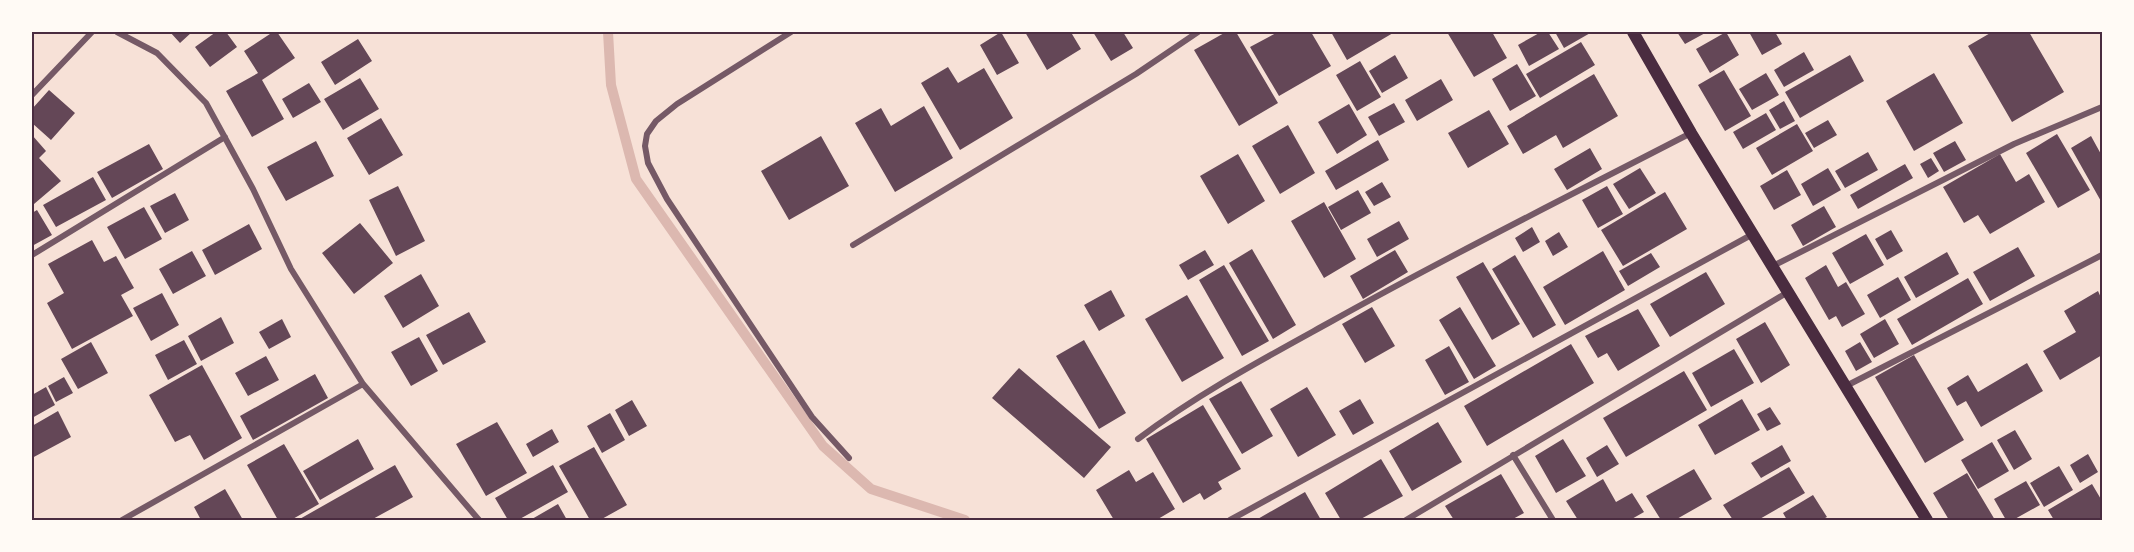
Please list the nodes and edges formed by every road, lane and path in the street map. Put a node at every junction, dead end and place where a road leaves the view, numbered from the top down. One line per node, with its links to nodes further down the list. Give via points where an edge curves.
1 (92, 32): 6 (street)
2 (117, 32): 9 (street, via 157,53 183,77 206,103)
3 (791, 32): 20 (street, via 677,104 656,121 647,134 645,146 648,162 667,199 812,417)
4 (1198, 32): 11 (street, via 1136,74)
5 (1634, 32): 8 (main road)
6 (32, 95)
7 (2103, 106): 14 (street, via 2014,144)
8 (1691, 133): 10 (main road); 18 (street, via 1397,284 1274,352 1184,405)
9 (225, 137): 12 (street); 16 (street, via 291,269)
10 (1753, 234): 14 (main road); 23 (street)
11 (853, 245)
12 (32, 255)
13 (2103, 255): 17 (street)
14 (1772, 266): 15 (main road)
15 (1788, 292): 17 (main road); 19 (street)
16 (363, 384): 21 (street); 22 (street)
17 (1846, 386): 26 (main road)
18 (1138, 439)
19 (1512, 456): 24 (street); 25 (street)
20 (849, 458)
21 (122, 520)
22 (479, 520)
23 (1230, 520)
24 (1406, 520)
25 (1553, 520)
26 (1927, 520)

